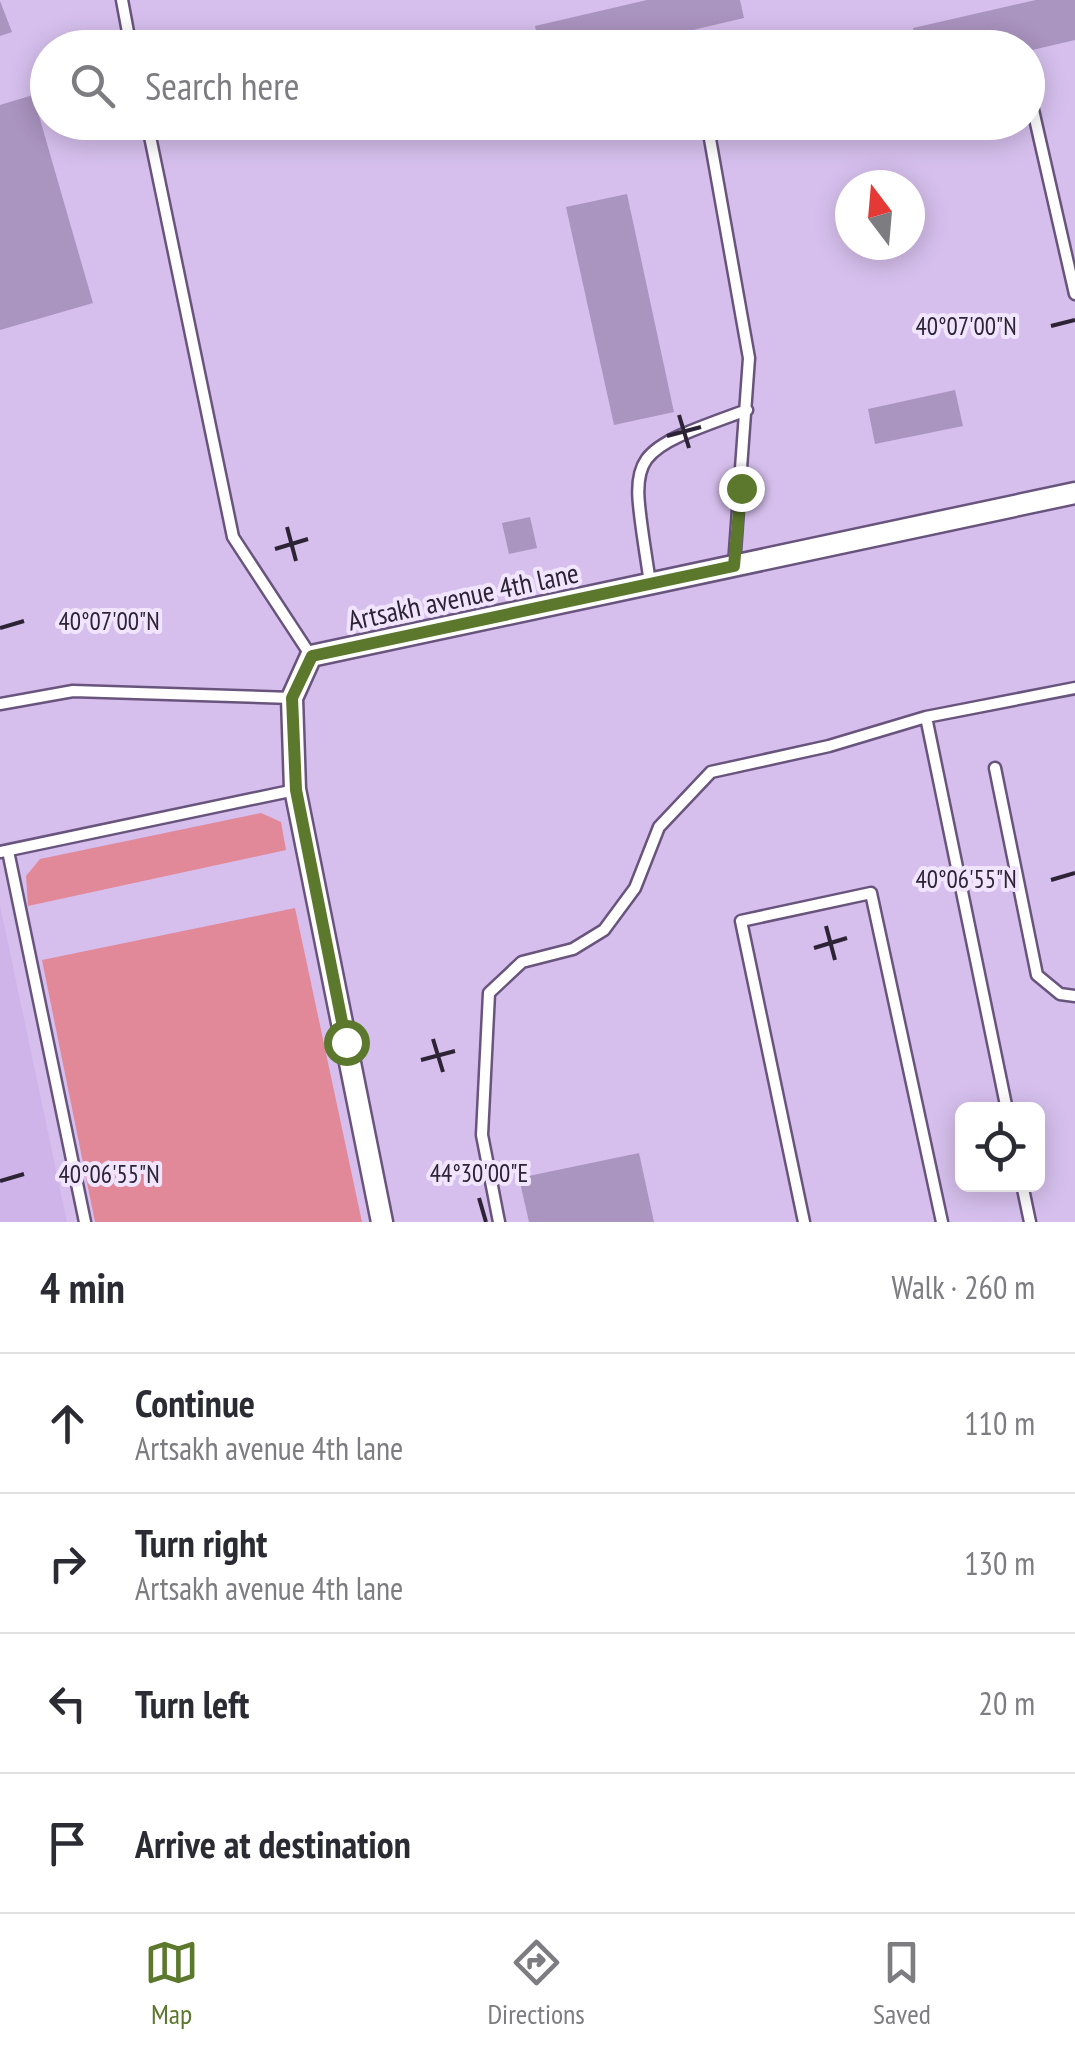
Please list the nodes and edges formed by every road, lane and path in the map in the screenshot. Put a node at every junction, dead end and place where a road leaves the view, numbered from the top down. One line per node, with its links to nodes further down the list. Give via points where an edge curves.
1 (122, 0): 2 (lane)
2 (128, 30)
3 (151, 140): 11 (lane, via 233,536)
4 (711, 140): 7 (lane, via 749,358)
5 (1040, 140): 6 (lane)
6 (1075, 294)
7 (748, 410): 9 (lane); 10 (lane, via 664,440 642,463 636,482)
8 (1075, 493): 9 (street, Artsakh avenue 4th lane)
9 (734, 566): 10 (street, Artsakh avenue 4th lane)
10 (650, 584): 11 (street, Artsakh avenue 4th lane)
11 (312, 656): 13 (street)
12 (1075, 688): 15 (lane)
13 (292, 698): 14 (lane, via 73,691); 17 (street)
14 (0, 704)
15 (926, 716): 20 (lane); 24 (lane, via 711,772 659,828 636,888 604,930 573,948 522,962 489,993 482,1136)
16 (995, 768): 19 (lane, via 1037,975 1060,994)
17 (296, 790): 18 (lane); 23 (street)
18 (4, 852): 22 (lane)
19 (1075, 996)
20 (1004, 1102)
21 (1024, 1192): 27 (lane)
22 (85, 1222)
23 (382, 1222)
24 (499, 1222)
25 (804, 1222): 26 (lane, via 741,922 871,893)
26 (942, 1222)
27 (1030, 1222)

